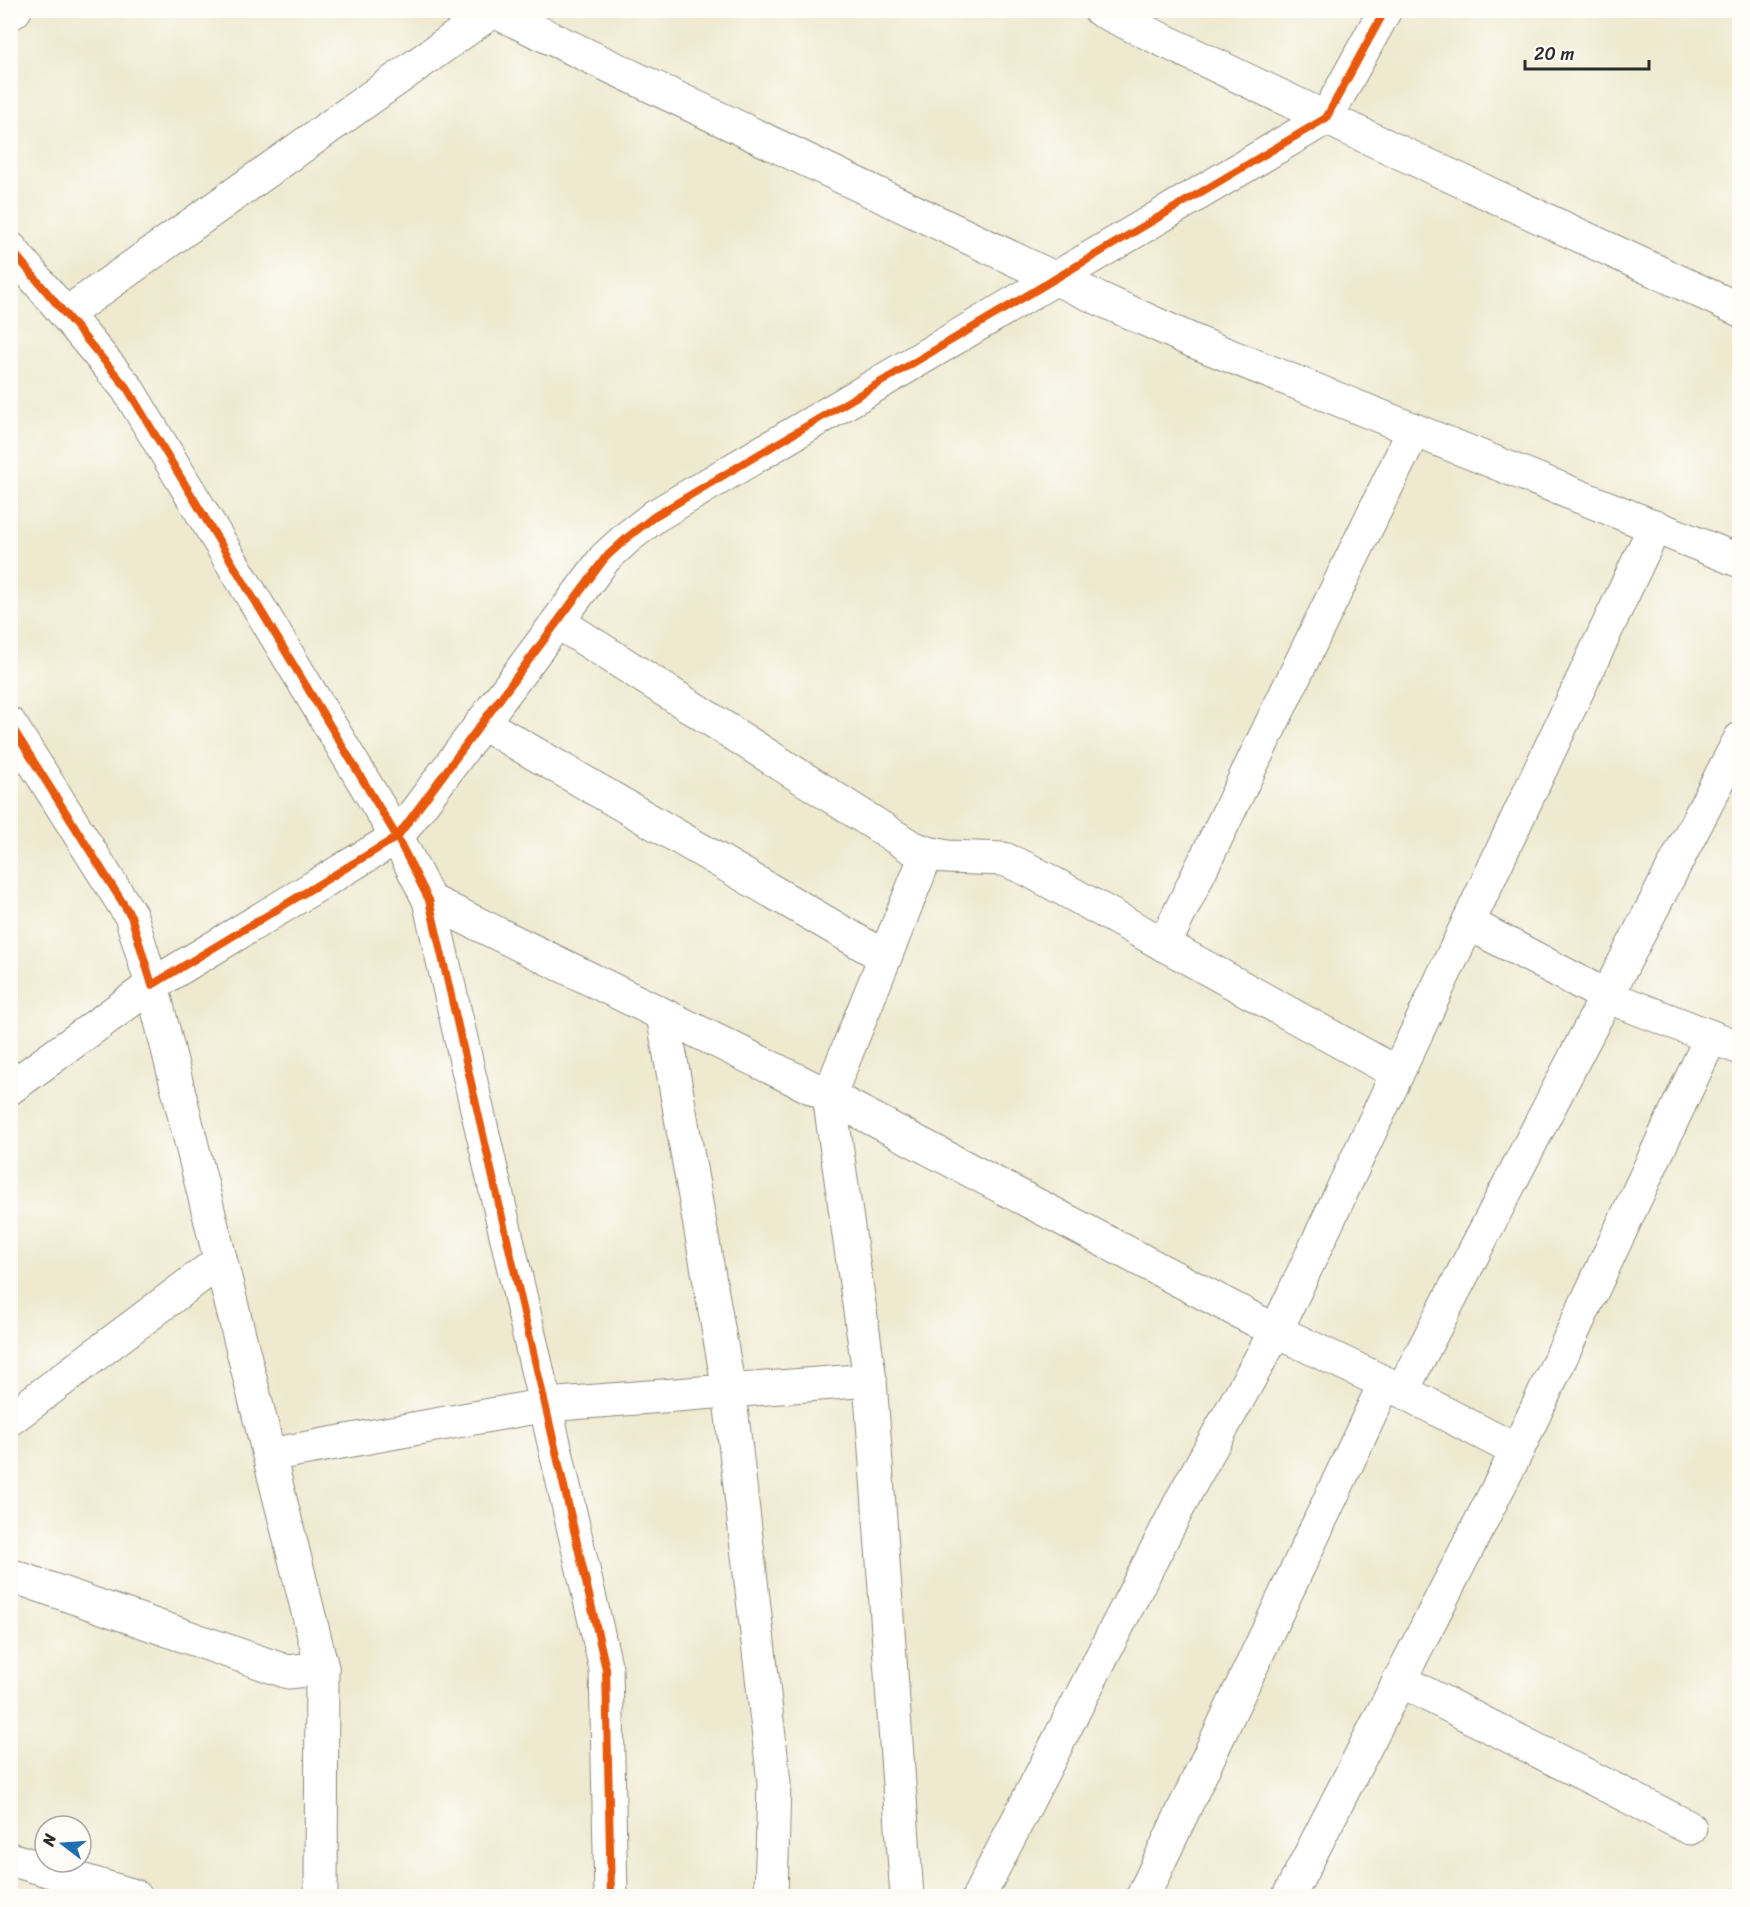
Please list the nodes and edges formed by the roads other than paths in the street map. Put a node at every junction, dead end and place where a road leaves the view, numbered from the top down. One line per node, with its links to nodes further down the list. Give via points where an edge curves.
1 (15, 10): 5 (street)
2 (1100, 10): 6 (street)
3 (1385, 10): 6 (street)
4 (494, 11): 8 (street); 10 (street)
5 (10, 14)
6 (1326, 118): 8 (street); 9 (street)
7 (10, 248): 10 (street)
8 (1054, 278): 11 (street, via 1193,341); 14 (street, via 655,516 605,558)
9 (1739, 308)
10 (66, 314): 19 (street, via 127,388)
11 (1414, 430): 12 (street); 23 (street)
12 (1655, 526): 13 (street); 22 (street)
13 (1740, 561)
14 (558, 621): 15 (street); 20 (street, via 911,847)
15 (482, 723): 19 (street); 24 (street)
16 (10, 724): 25 (street, via 132,916)
17 (1740, 739): 18 (street)
18 (1732, 773): 26 (street)
19 (397, 837): 21 (street); 25 (street)
20 (927, 853): 23 (street, via 1004,859); 24 (street)
21 (429, 900): 27 (street); 37 (street)
22 (1468, 923): 26 (street); 29 (street)
23 (1164, 945): 29 (street)
24 (885, 957): 31 (street)
25 (152, 985): 30 (street); 32 (street)
26 (1606, 996): 28 (street); 35 (street)
27 (663, 1015): 31 (street); 36 (street)
28 (1725, 1043): 39 (street)
29 (1397, 1073): 33 (street)
30 (10, 1088)
31 (829, 1096): 33 (street); 34 (street)
32 (220, 1261): 38 (street); 40 (street)
33 (1276, 1331): 35 (street); 51 (street, via 1186,1492)
34 (870, 1380): 36 (street); 50 (street)
35 (1394, 1387): 39 (street); 52 (street)
36 (729, 1390): 37 (street); 49 (street, via 774,1783)
37 (546, 1405): 40 (street); 48 (street, via 606,1669)
38 (10, 1419)
39 (1517, 1451): 43 (street)
40 (269, 1455): 42 (street)
41 (10, 1575): 42 (street, via 288,1672)
42 (321, 1668): 47 (street)
43 (1399, 1680): 44 (street); 53 (street)
44 (1690, 1828)
45 (10, 1859): 46 (street)
46 (135, 1896)
47 (321, 1896)
48 (611, 1896)
49 (771, 1896)
50 (907, 1896)
51 (979, 1896)
52 (1143, 1896)
53 (1289, 1896)

